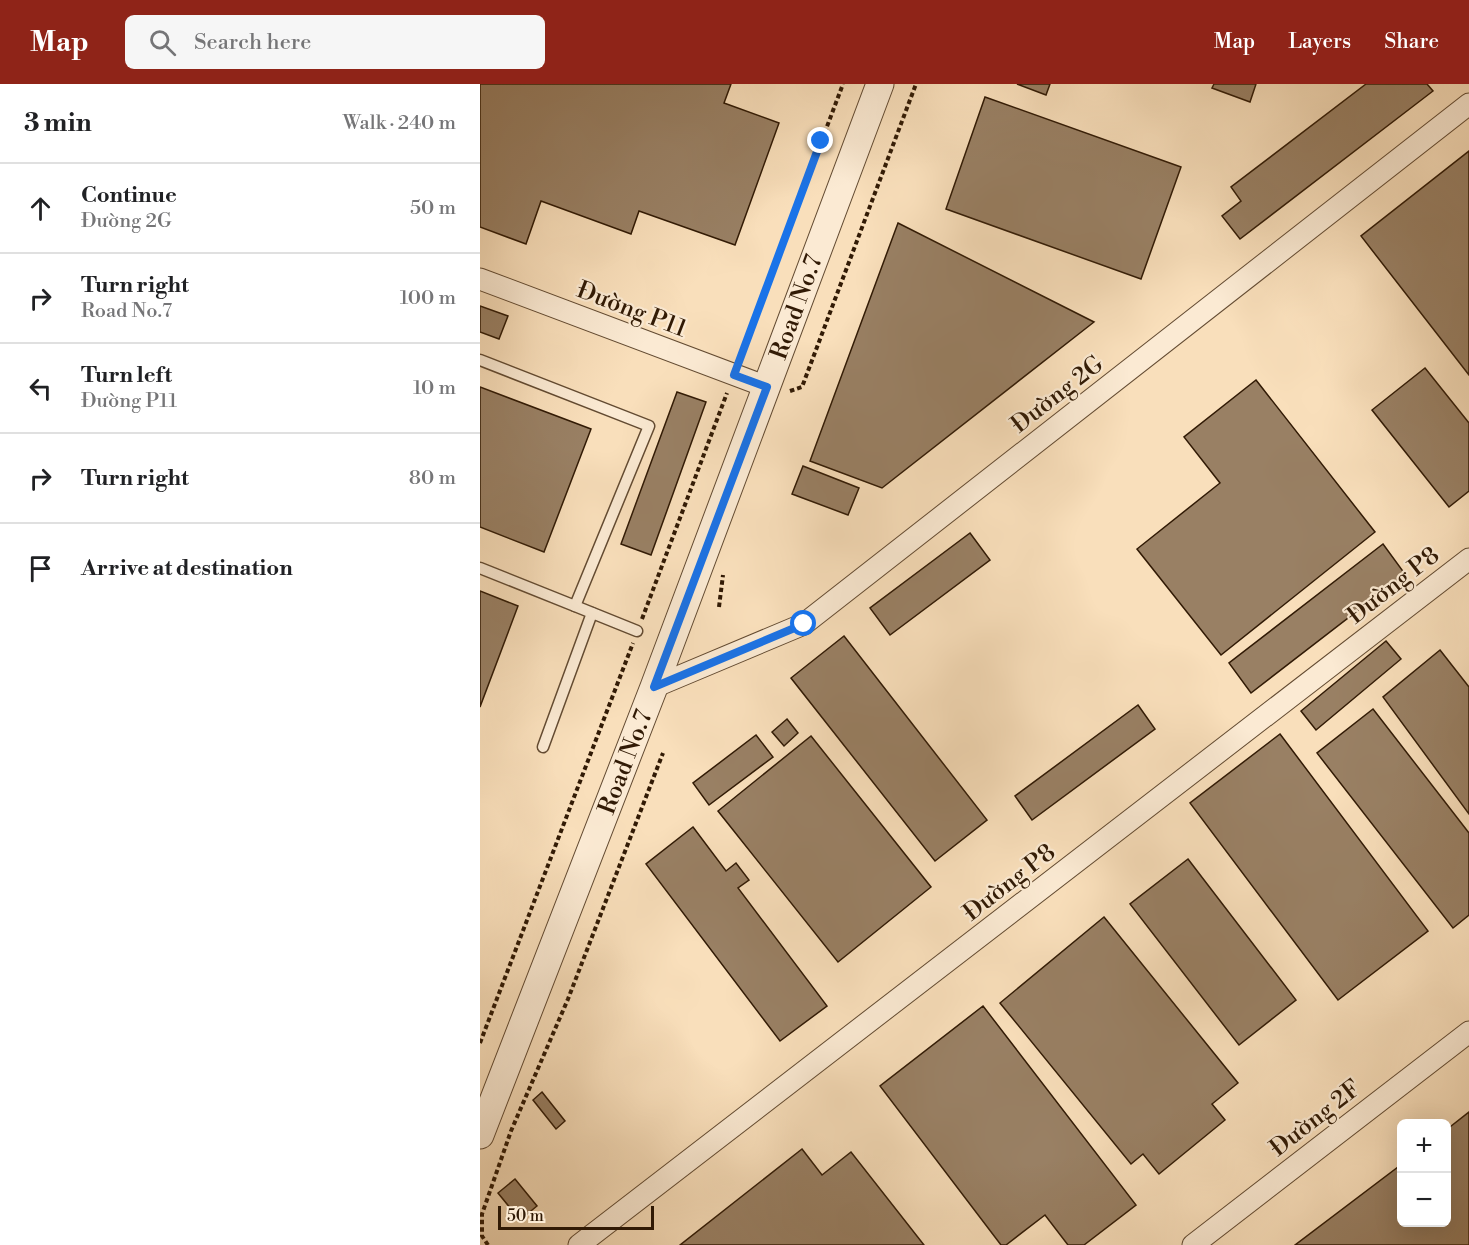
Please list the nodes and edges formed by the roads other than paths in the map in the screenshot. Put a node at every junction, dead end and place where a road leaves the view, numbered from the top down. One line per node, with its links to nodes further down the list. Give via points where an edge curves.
1 (880, 84): 5 (street, Road No.7)
2 (1469, 104): 11 (street, Đường 2G, via 804,624)
3 (480, 279): 5 (street, Đường P11)
4 (480, 360): 8 (lane, via 649,426)
5 (777, 390): 11 (street, Road No.7)
6 (1469, 559): 15 (street, Đường P8)
7 (480, 568): 8 (lane)
8 (574, 606): 9 (lane)
9 (592, 613): 10 (lane); 12 (lane)
10 (637, 631)
11 (654, 687): 14 (street, Road No.7)
12 (543, 747)
13 (1469, 1032): 16 (street, Đường 2F)
14 (480, 1135)
15 (579, 1245)
16 (1193, 1245)

